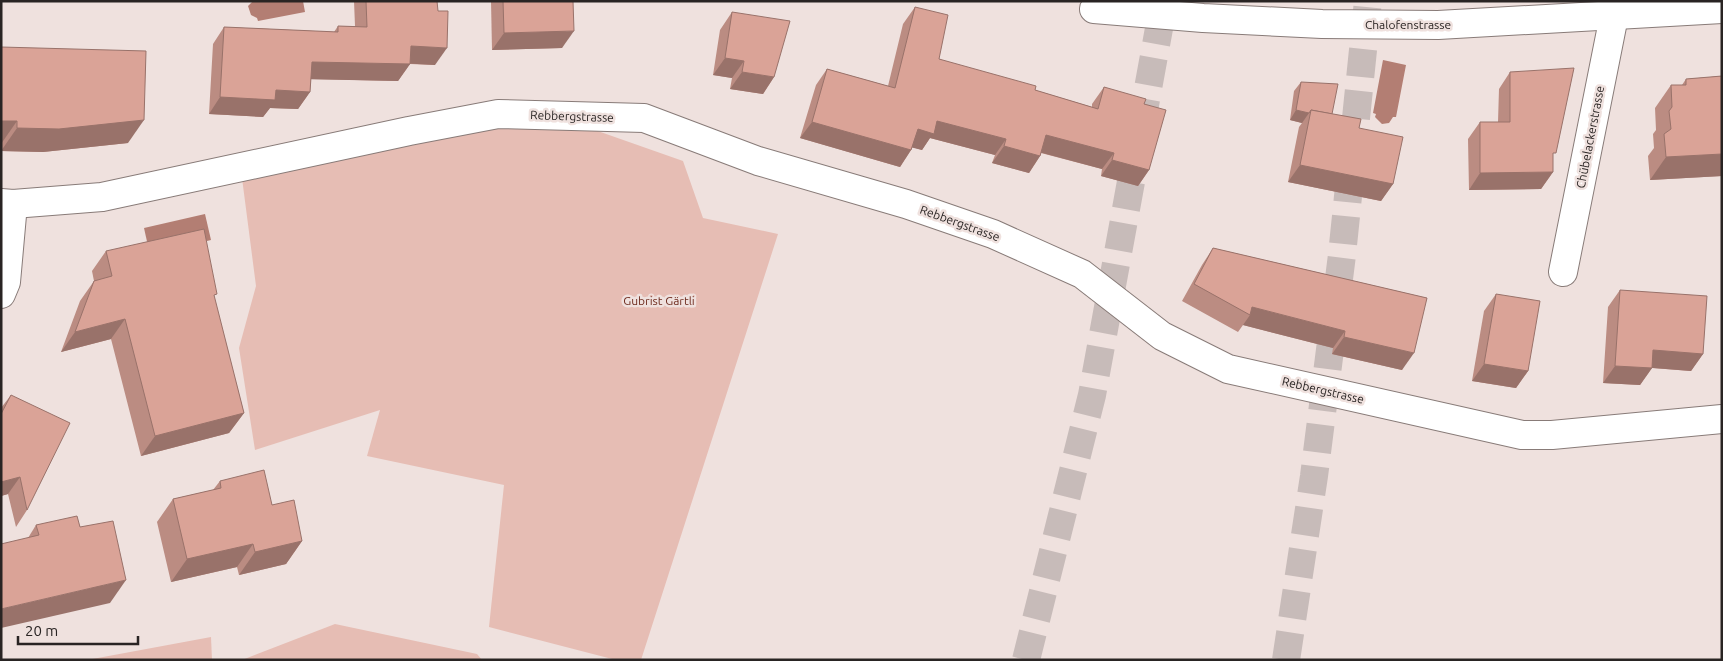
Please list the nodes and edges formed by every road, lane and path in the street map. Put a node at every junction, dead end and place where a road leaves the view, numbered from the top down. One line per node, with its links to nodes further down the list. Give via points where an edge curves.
1 (1616, 8): 2 (street, Chalofenstrasse, via 1438,25 1203,18); 3 (street, Chalofenstrasse); 5 (street, Chübelackerstrasse)
2 (1094, 9)
3 (1722, 9)
4 (7, 204): 6 (street, via 6,282); 7 (street, Rebbergstrasse, via 102,197 498,114 644,118 758,161 906,204 993,234 1082,274 1162,336 1228,369 1522,435)
5 (1563, 272)
6 (1, 294)
7 (1722, 419)

